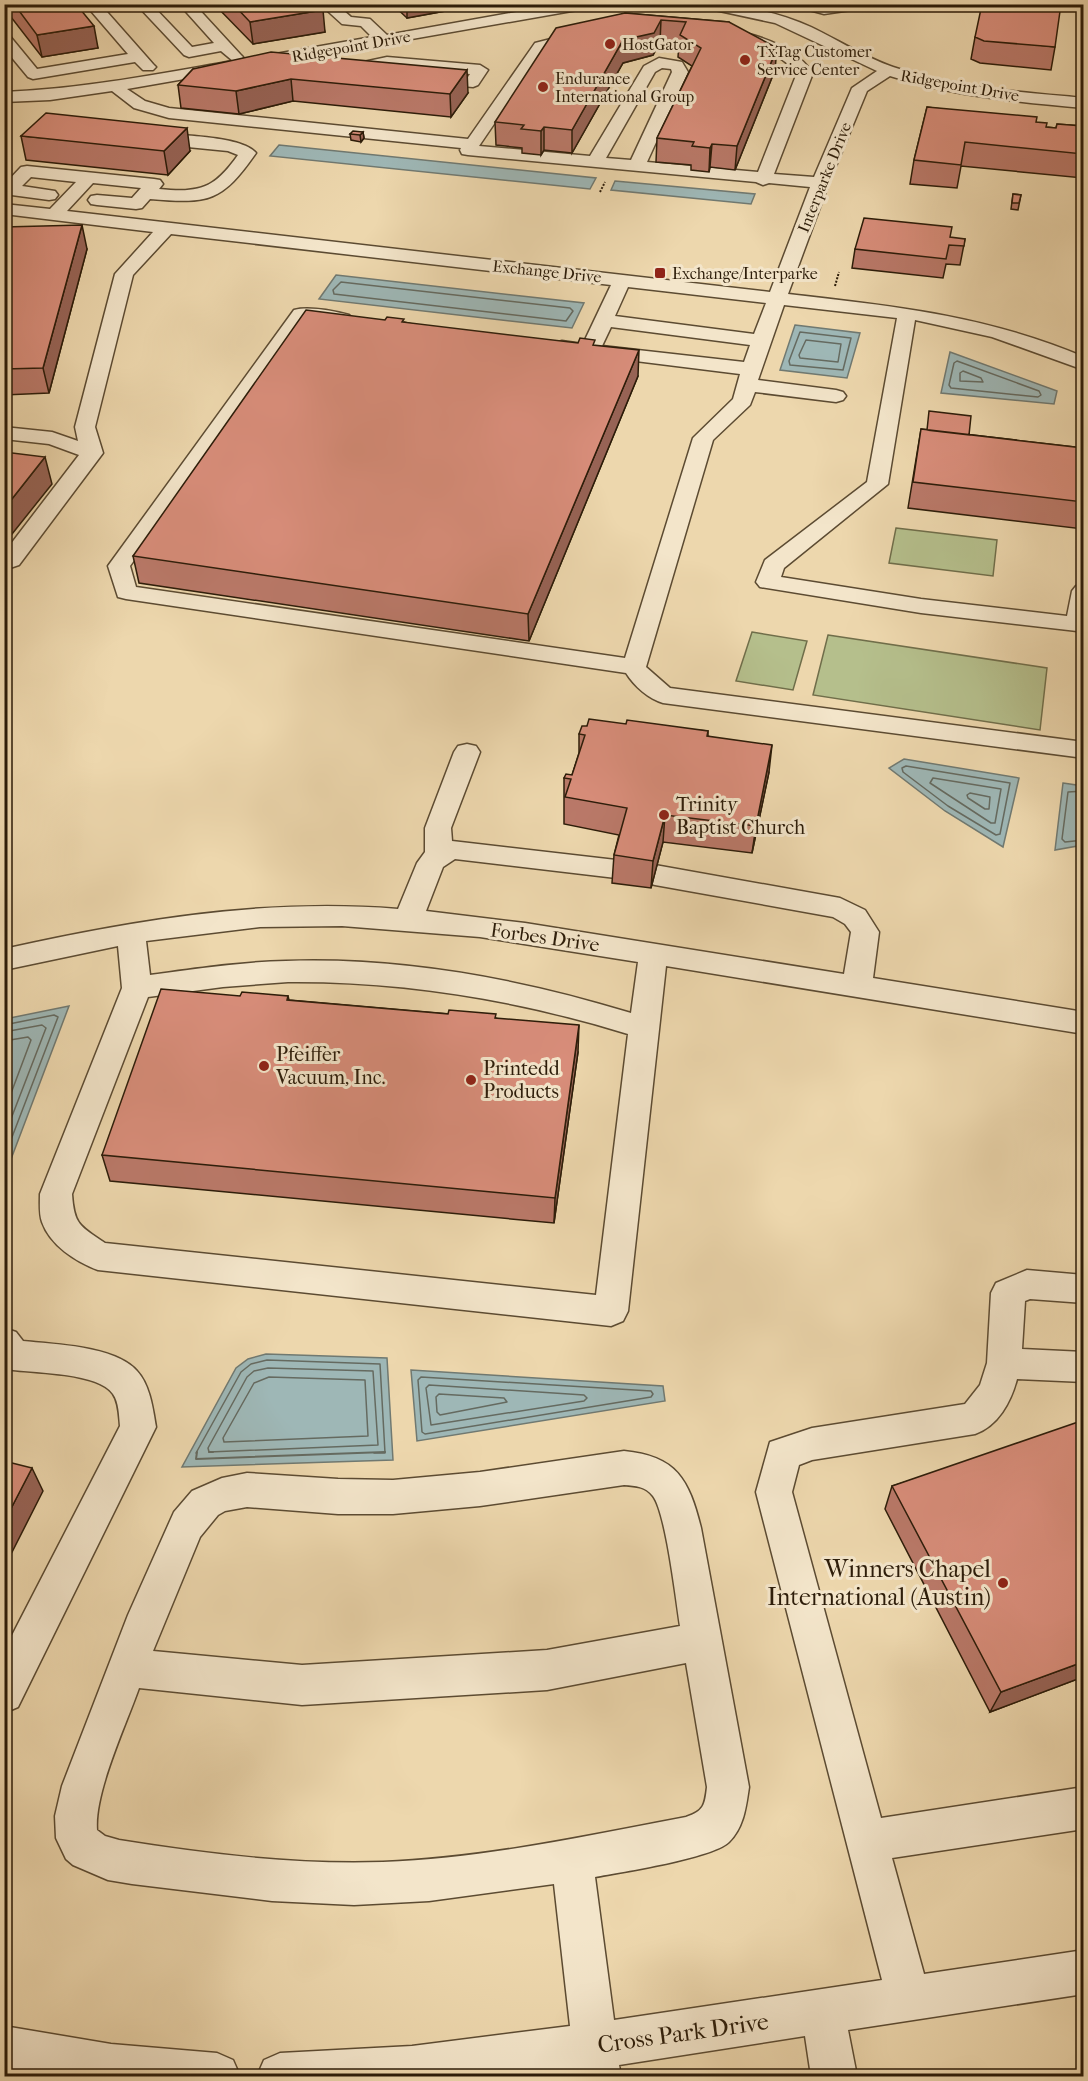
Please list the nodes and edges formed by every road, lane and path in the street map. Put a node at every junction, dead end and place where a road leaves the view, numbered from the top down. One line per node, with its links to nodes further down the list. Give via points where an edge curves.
1 (92, 4): 18 (street)
2 (143, 4): 16 (street, via 189,52)
3 (186, 4): 16 (street)
4 (327, 4): 14 (street, via 346,21 368,16)
5 (706, 4): 9 (street, Ridgepoint Drive)
6 (803, 4): 7 (street, via 824,10)
7 (865, 4)
8 (580, 5): 10 (street, Ridgepoint Drive)
9 (739, 7): 11 (street, Ridgepoint Drive)
10 (555, 9): 14 (street, Ridgepoint Drive); 22 (street, via 593,32 540,46)
11 (806, 32): 15 (street); 20 (street, Ridgepoint Drive)
12 (720, 34): 15 (street)
13 (4, 38): 18 (street, via 33,75)
14 (384, 40): 17 (street, Ridgepoint Drive)
15 (757, 41): 31 (street, via 799,64 805,73)
16 (225, 46): 19 (street)
17 (311, 53): 19 (street, Ridgepoint Drive); 22 (street, via 333,68)
18 (139, 57): 21 (street)
19 (243, 64): 21 (street, Ridgepoint Drive)
20 (888, 71): 25 (street, Ridgepoint Drive, via 940,84); 32 (street, Interparke Drive, via 860,88)
21 (159, 79): 23 (street, Ridgepoint Drive)
22 (513, 83): 27 (street)
23 (114, 86): 24 (street, Ridgepoint Drive); 27 (street, via 142,108 169,113)
24 (4, 97)
25 (1083, 103)
26 (126, 136): 33 (street, via 231,146 248,153 227,181 210,192 186,196)
27 (472, 144): 28 (street, via 468,150)
28 (595, 163): 29 (street); 29 (street, via 649,69 659,63 677,65 680,72)
29 (636, 167): 31 (street)
30 (89, 178): 33 (street, via 154,184); 34 (street); 34 (street, via 27,171 9,190)
31 (763, 180): 32 (street)
32 (820, 183): 41 (street, Interparke Drive)
33 (146, 193): 34 (street, via 136,204)
34 (71, 198): 36 (street)
35 (4, 209): 36 (street, Exchange Drive)
36 (54, 215): 37 (street, Exchange Drive)
37 (166, 228): 39 (street, Exchange Drive); 54 (street, via 124,274 85,427)
38 (839, 272): 40 (path)
39 (622, 280): 41 (street, Exchange Drive); 43 (street)
40 (834, 292)
41 (778, 297): 42 (street, Exchange Drive); 45 (street, Interparke Drive)
42 (907, 314): 49 (street, Exchange Drive, via 967,325); 56 (street, via 877,484 773,565 768,582 921,606 1077,624)
43 (604, 320): 45 (street); 48 (street)
44 (359, 321): 57 (street, via 301,314 119,566 126,592)
45 (762, 341): 51 (street, Interparke Drive)
46 (1078, 343): 49 (street)
47 (544, 345): 48 (street)
48 (590, 351): 51 (street)
49 (1061, 354): 50 (street, Exchange Drive)
50 (1083, 364)
51 (749, 377): 52 (street); 57 (street, Interparke Drive, via 743,401 703,438)
52 (836, 396)
53 (4, 433): 54 (street, via 52,438)
54 (92, 453): 55 (street, via 11,560)
55 (4, 563)
56 (1083, 591)
57 (634, 667): 58 (street, via 663,695)
58 (1083, 750)
59 (467, 752): 60 (street, via 438,828)
60 (439, 855): 61 (street, via 467,850); 63 (street, via 431,863)
61 (616, 869)
62 (654, 875): 67 (street, via 840,908 853,915 865,932)
63 (408, 920): 64 (street, Forbes Drive, via 298,916 205,922); 65 (street, Forbes Drive)
64 (131, 933): 66 (street, Forbes Drive); 68 (street)
65 (653, 953): 67 (street, Forbes Drive); 70 (street)
66 (4, 960)
67 (857, 986): 69 (street, Forbes Drive)
68 (137, 988): 70 (street, via 307,971 376,974 527,995); 70 (street, via 56,1194 57,1220 73,1239 98,1256 611,1311)
69 (1083, 1023)
70 (644, 1028)
71 (1083, 1289): 73 (street, via 1027,1284 1008,1293)
72 (4, 1344): 77 (street, via 13,1355 99,1366 124,1380 135,1404 138,1427)
73 (1004, 1363): 74 (street); 79 (street, via 996,1392 975,1418 812,1444 783,1454 774,1492)
74 (1083, 1367)
75 (702, 1641): 76 (street, via 547,1670 302,1685); 76 (street, via 674,1497 665,1481 654,1473 624,1468 439,1493 355,1497 247,1490 211,1499 198,1508 186,1527); 80 (street, via 728,1787 725,1813 713,1829 686,1838)
76 (128, 1667): 80 (street, via 77,1812 80,1844 92,1852 119,1861 266,1881 441,1878)
77 (4, 1693)
78 (1083, 1808): 79 (street)
79 (866, 1841): 82 (street)
80 (572, 1860): 85 (street)
81 (1083, 1972): 82 (street, Cross Park Drive)
82 (909, 2000): 83 (street, Cross Park Drive)
83 (823, 2013): 85 (street, Cross Park Drive); 89 (street)
84 (4, 2049): 87 (street, via 111,2067)
85 (596, 2061): 86 (street, Cross Park Drive)
86 (366, 2074): 88 (street, Cross Park Drive)
87 (217, 2076)
88 (280, 2076)
89 (834, 2076)

